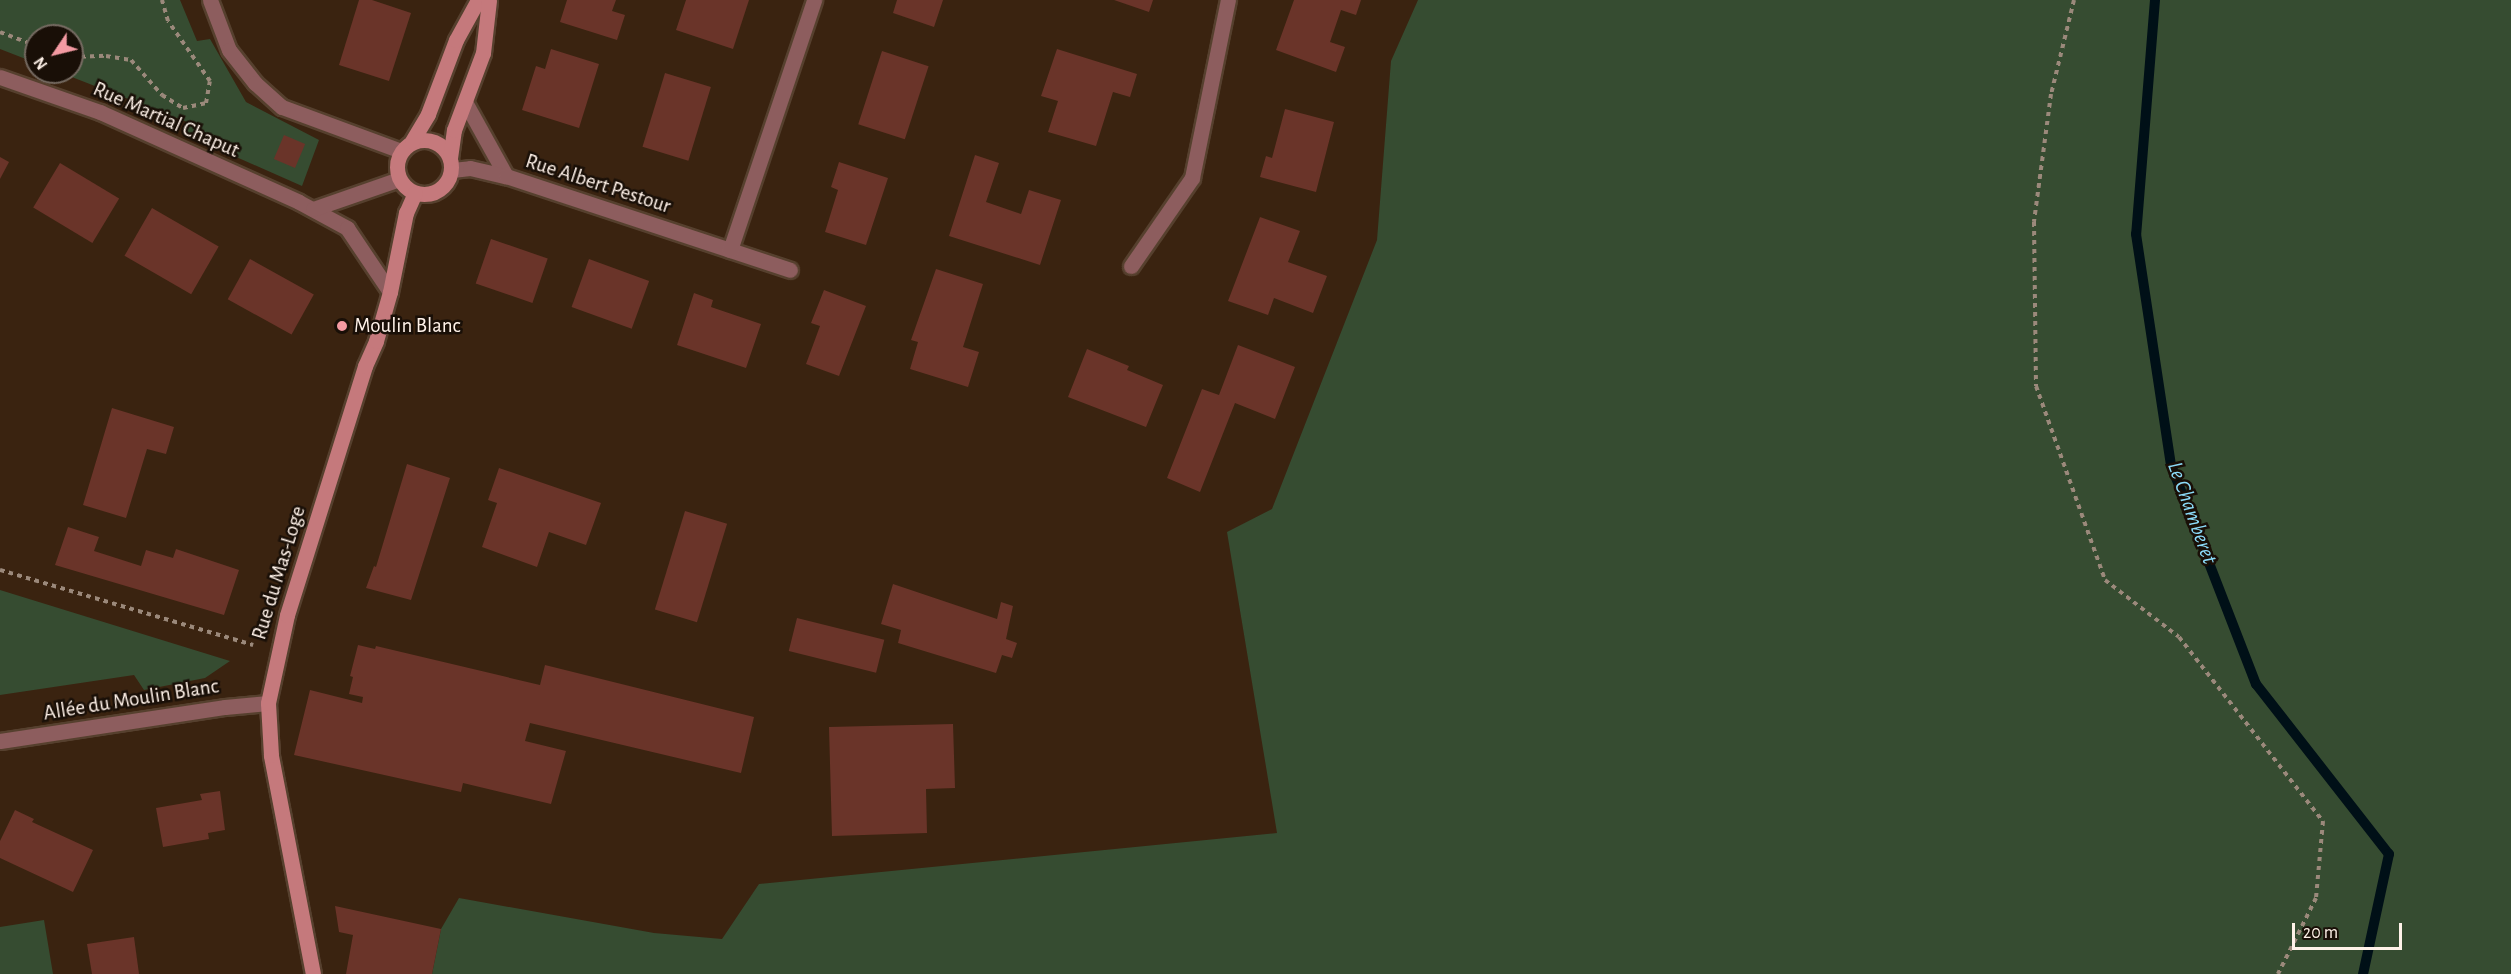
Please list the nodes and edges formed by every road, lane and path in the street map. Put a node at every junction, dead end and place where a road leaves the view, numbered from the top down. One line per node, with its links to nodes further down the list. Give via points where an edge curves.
1 (162, 0): 10 (path, via 168,21 210,81 206,103 183,108 162,96 131,60)
2 (210, 0): 13 (street, via 229,50 255,83 282,107)
3 (478, 0): 13 (main road, via 456,40 428,114)
4 (489, 0): 12 (main road, via 483,53)
5 (813, 0): 19 (street)
6 (1228, 0): 20 (street, via 1192,178)
7 (2074, 0): 28 (path, via 2051,94 2034,222 2036,386 2104,580 2179,637 2323,821 2316,898)
8 (0, 32): 9 (path)
9 (24, 41)
10 (84, 57)
11 (0, 77): 18 (street, Rue Martial Chaput, via 100,112)
12 (465, 102): 14 (main road, via 454,130); 15 (street)
13 (406, 146): 14 (main road, via 430,139 439,143); 16 (main road, via 396,170)
14 (451, 164): 15 (street, Rue Albert Pestour); 17 (main road, via 447,182 438,190)
15 (506, 176): 19 (street, Rue Albert Pestour)
16 (399, 179): 17 (main road); 18 (street)
17 (415, 193): 22 (main road, Rue du Mas-Loge, via 406,213)
18 (313, 209): 22 (street, Rue Martial Chaput, via 347,228)
19 (730, 250): 21 (street, Rue Albert Pestour)
20 (1131, 266)
21 (790, 270)
22 (390, 292): 24 (main road, Rue du Mas-Loge)
23 (0, 570): 24 (path)
24 (277, 652): 25 (main road, Rue du Mas-Loge)
25 (268, 703): 26 (street, Allée du Moulin Blanc); 27 (main road, Rue du Mas-Loge, via 271,755)
26 (0, 741)
27 (312, 974)
28 (2278, 974)

